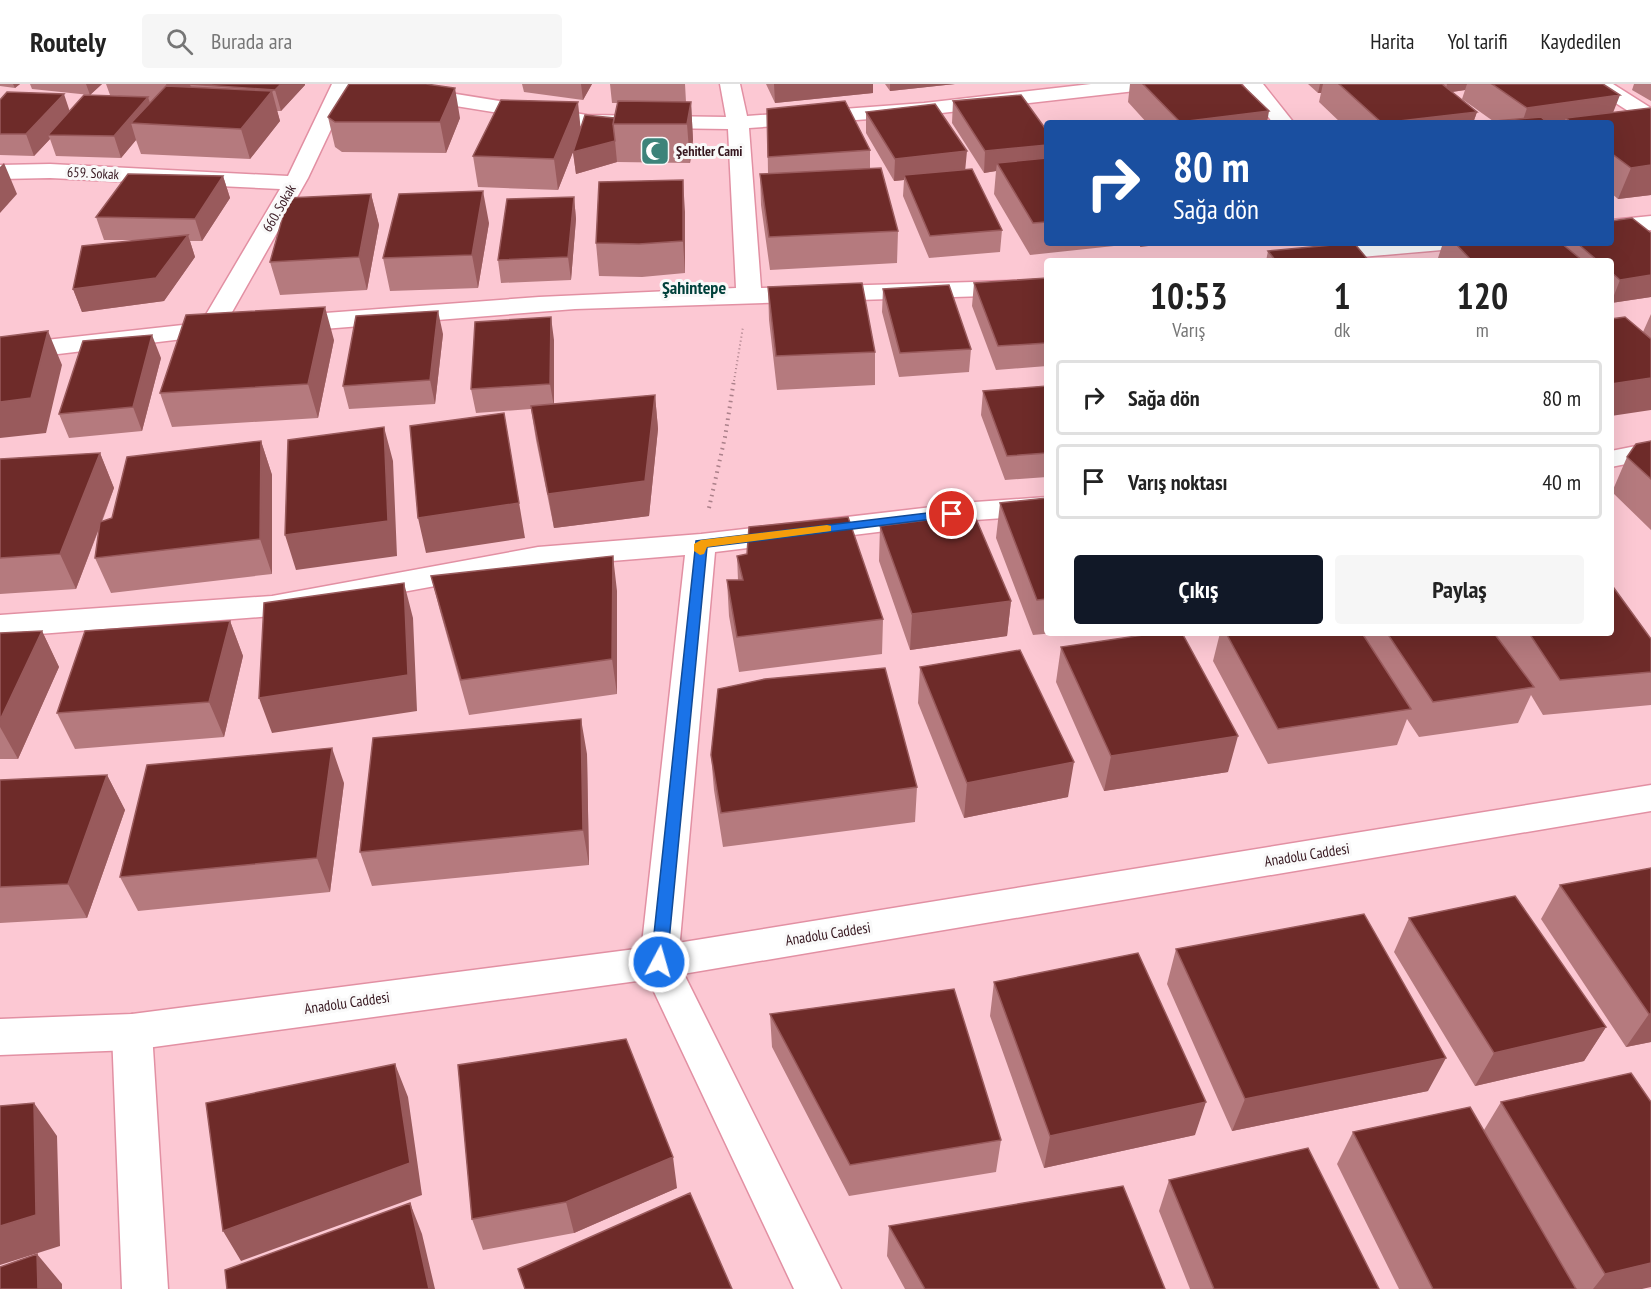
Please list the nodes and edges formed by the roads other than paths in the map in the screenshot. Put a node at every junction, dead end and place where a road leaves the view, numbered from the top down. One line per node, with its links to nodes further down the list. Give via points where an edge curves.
1 (342, 84): 11 (street, 660. Sokak)
2 (356, 84): 9 (street, via 587,121)
3 (730, 84): 9 (street)
4 (1144, 84): 9 (street, via 924,109)
5 (1253, 84): 8 (street)
6 (1599, 84): 7 (street)
7 (1651, 117)
8 (1282, 120)
9 (738, 123): 17 (street)
10 (0, 172): 11 (street, 659. Sokak)
11 (293, 183): 18 (street, 660. Sokak)
12 (1651, 223): 13 (street)
13 (1614, 227)
14 (1384, 246): 15 (street)
15 (1311, 258)
16 (1044, 287): 17 (street)
17 (749, 294): 18 (street, via 572,302)
18 (210, 329): 19 (street)
19 (0, 353)
20 (1651, 451): 21 (street)
21 (1614, 458)
22 (1044, 506): 23 (street)
23 (701, 544): 24 (street, via 538,557 272,606); 26 (street)
24 (0, 626)
25 (1651, 798): 26 (street, Anadolu Caddesi)
26 (659, 962): 27 (street, Anadolu Caddesi); 30 (street)
27 (132, 1032): 28 (street, Anadolu Caddesi); 29 (street)
28 (0, 1037)
29 (145, 1289)
30 (819, 1289)

